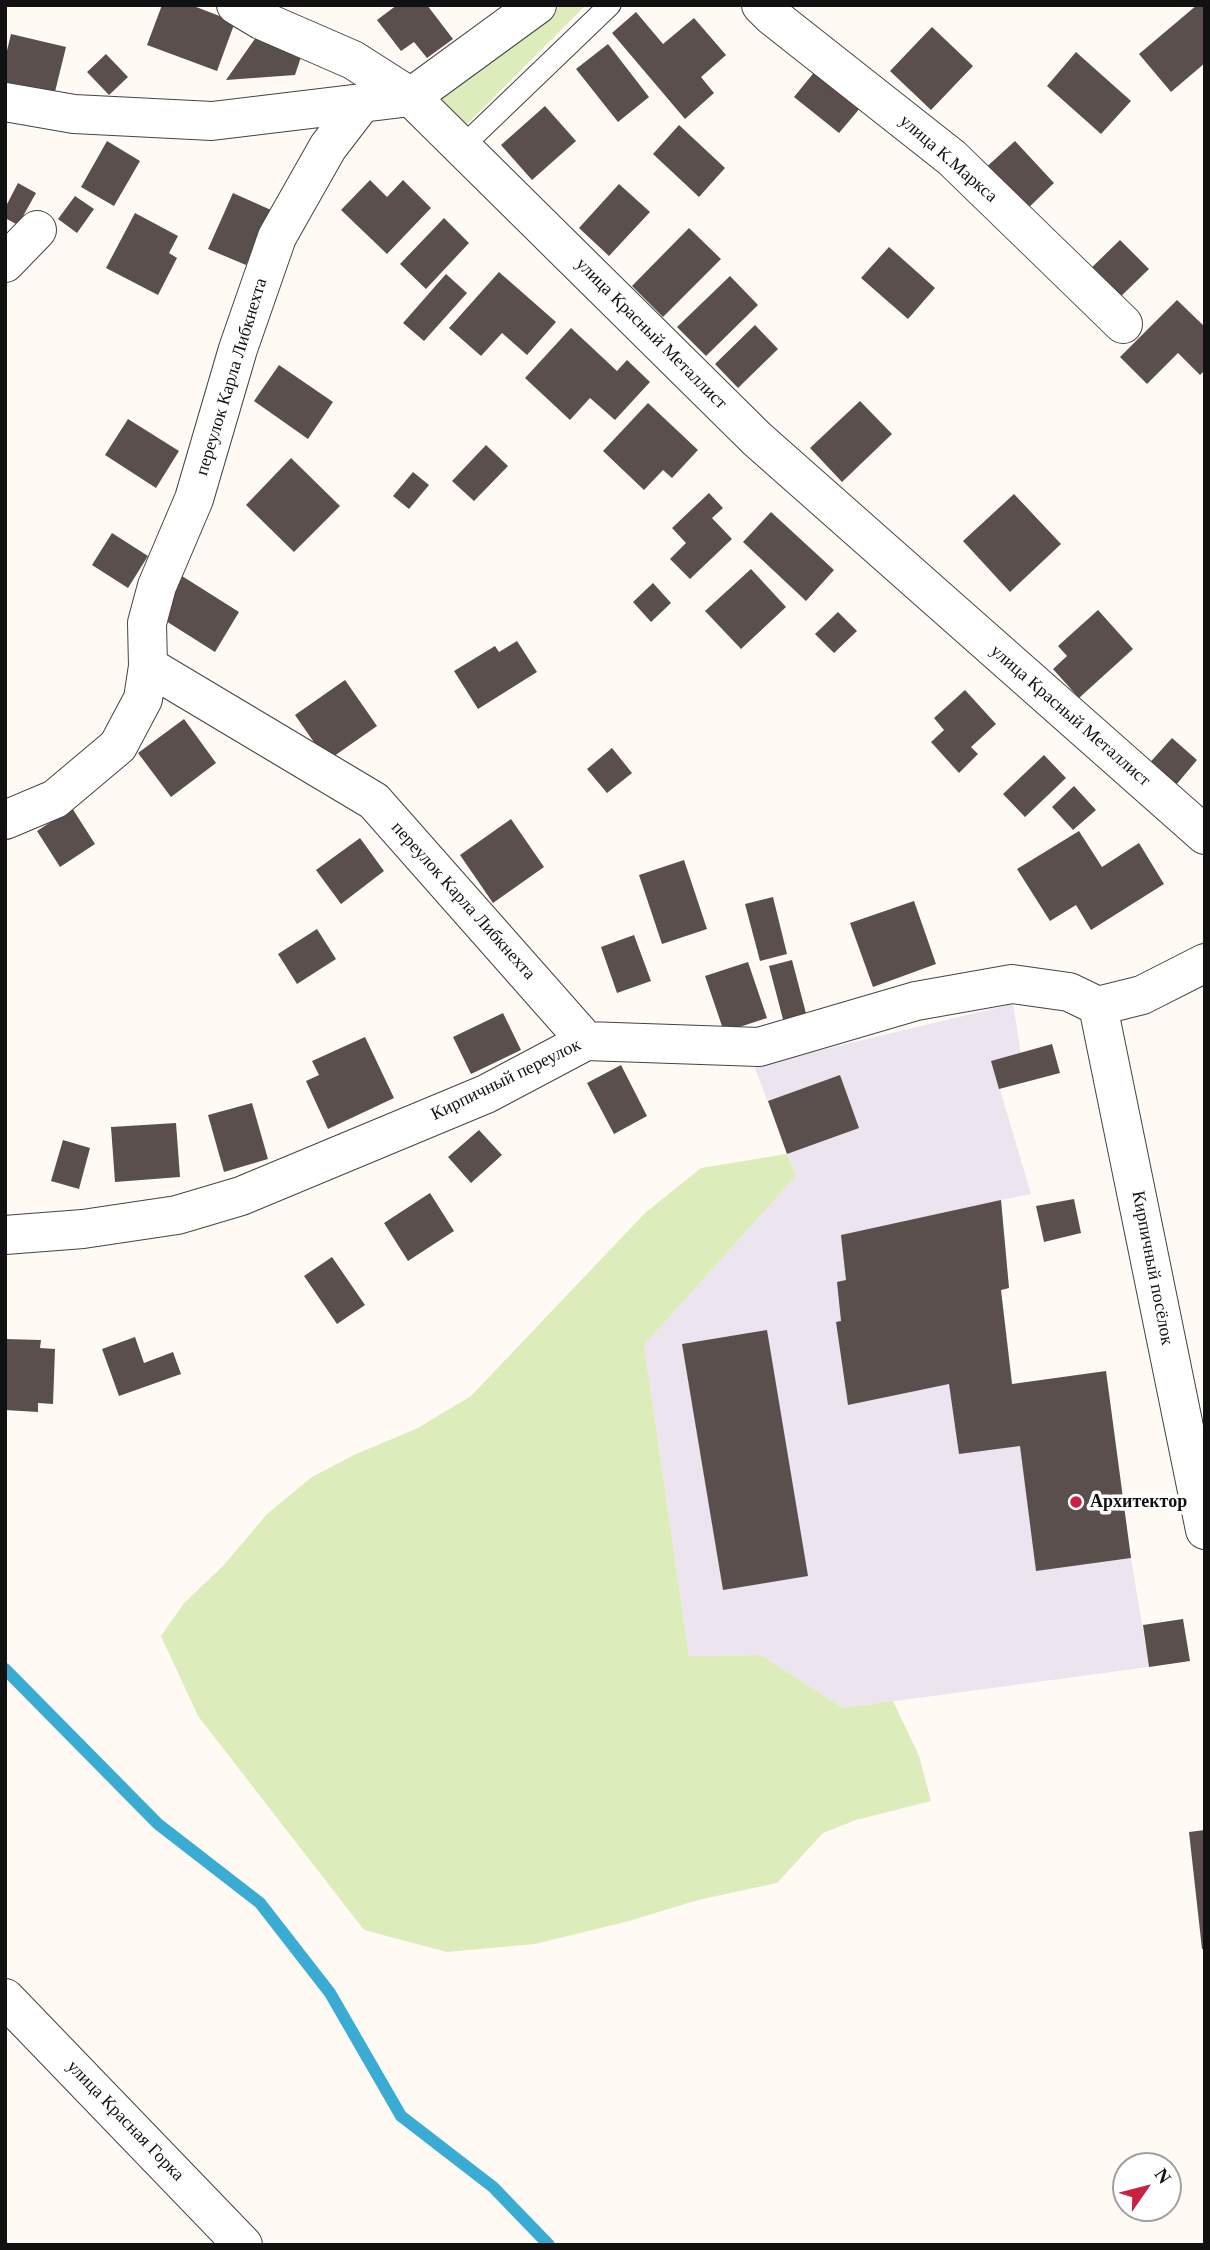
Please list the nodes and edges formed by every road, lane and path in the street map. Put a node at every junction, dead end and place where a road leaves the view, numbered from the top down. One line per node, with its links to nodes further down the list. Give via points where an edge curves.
1 (236, 5): 5 (street, улица Красный Металлист, via 353,60)
2 (537, 5): 5 (street)
3 (610, 5): 8 (lane)
4 (761, 5): 11 (street, улица К.Маркса, via 952,158)
5 (411, 97): 7 (street); 8 (street, улица Красный Металлист)
6 (5, 102): 7 (street, via 74,114 212,121)
7 (361, 104): 12 (street, переулок Карла Либкнехта, via 328,147 277,237 194,499 157,586 147,623)
8 (462, 148): 14 (street, улица Красный Металлист, via 757,439)
9 (37, 230): 10 (street)
10 (5, 263)
11 (1123, 324)
12 (148, 666): 13 (street, переулок Карла Либкнехта, via 143,699 118,746 54,799); 17 (street, переулок Карла Либкнехта, via 374,801)
13 (5, 820)
14 (1205, 835)
15 (1205, 963): 16 (street, via 1142,995)
16 (1098, 1006): 17 (street, Кирпичный переулок, via 1069,992 1012,984 916,1001 759,1047); 19 (street, Кирпичный посёлок)
17 (586, 1041): 18 (street, Кирпичный переулок, via 486,1094 242,1196 177,1215)
18 (5, 1235)
19 (1205, 1530)
20 (5, 1998): 21 (street, улица Красная Горка)
21 (243, 2245)

